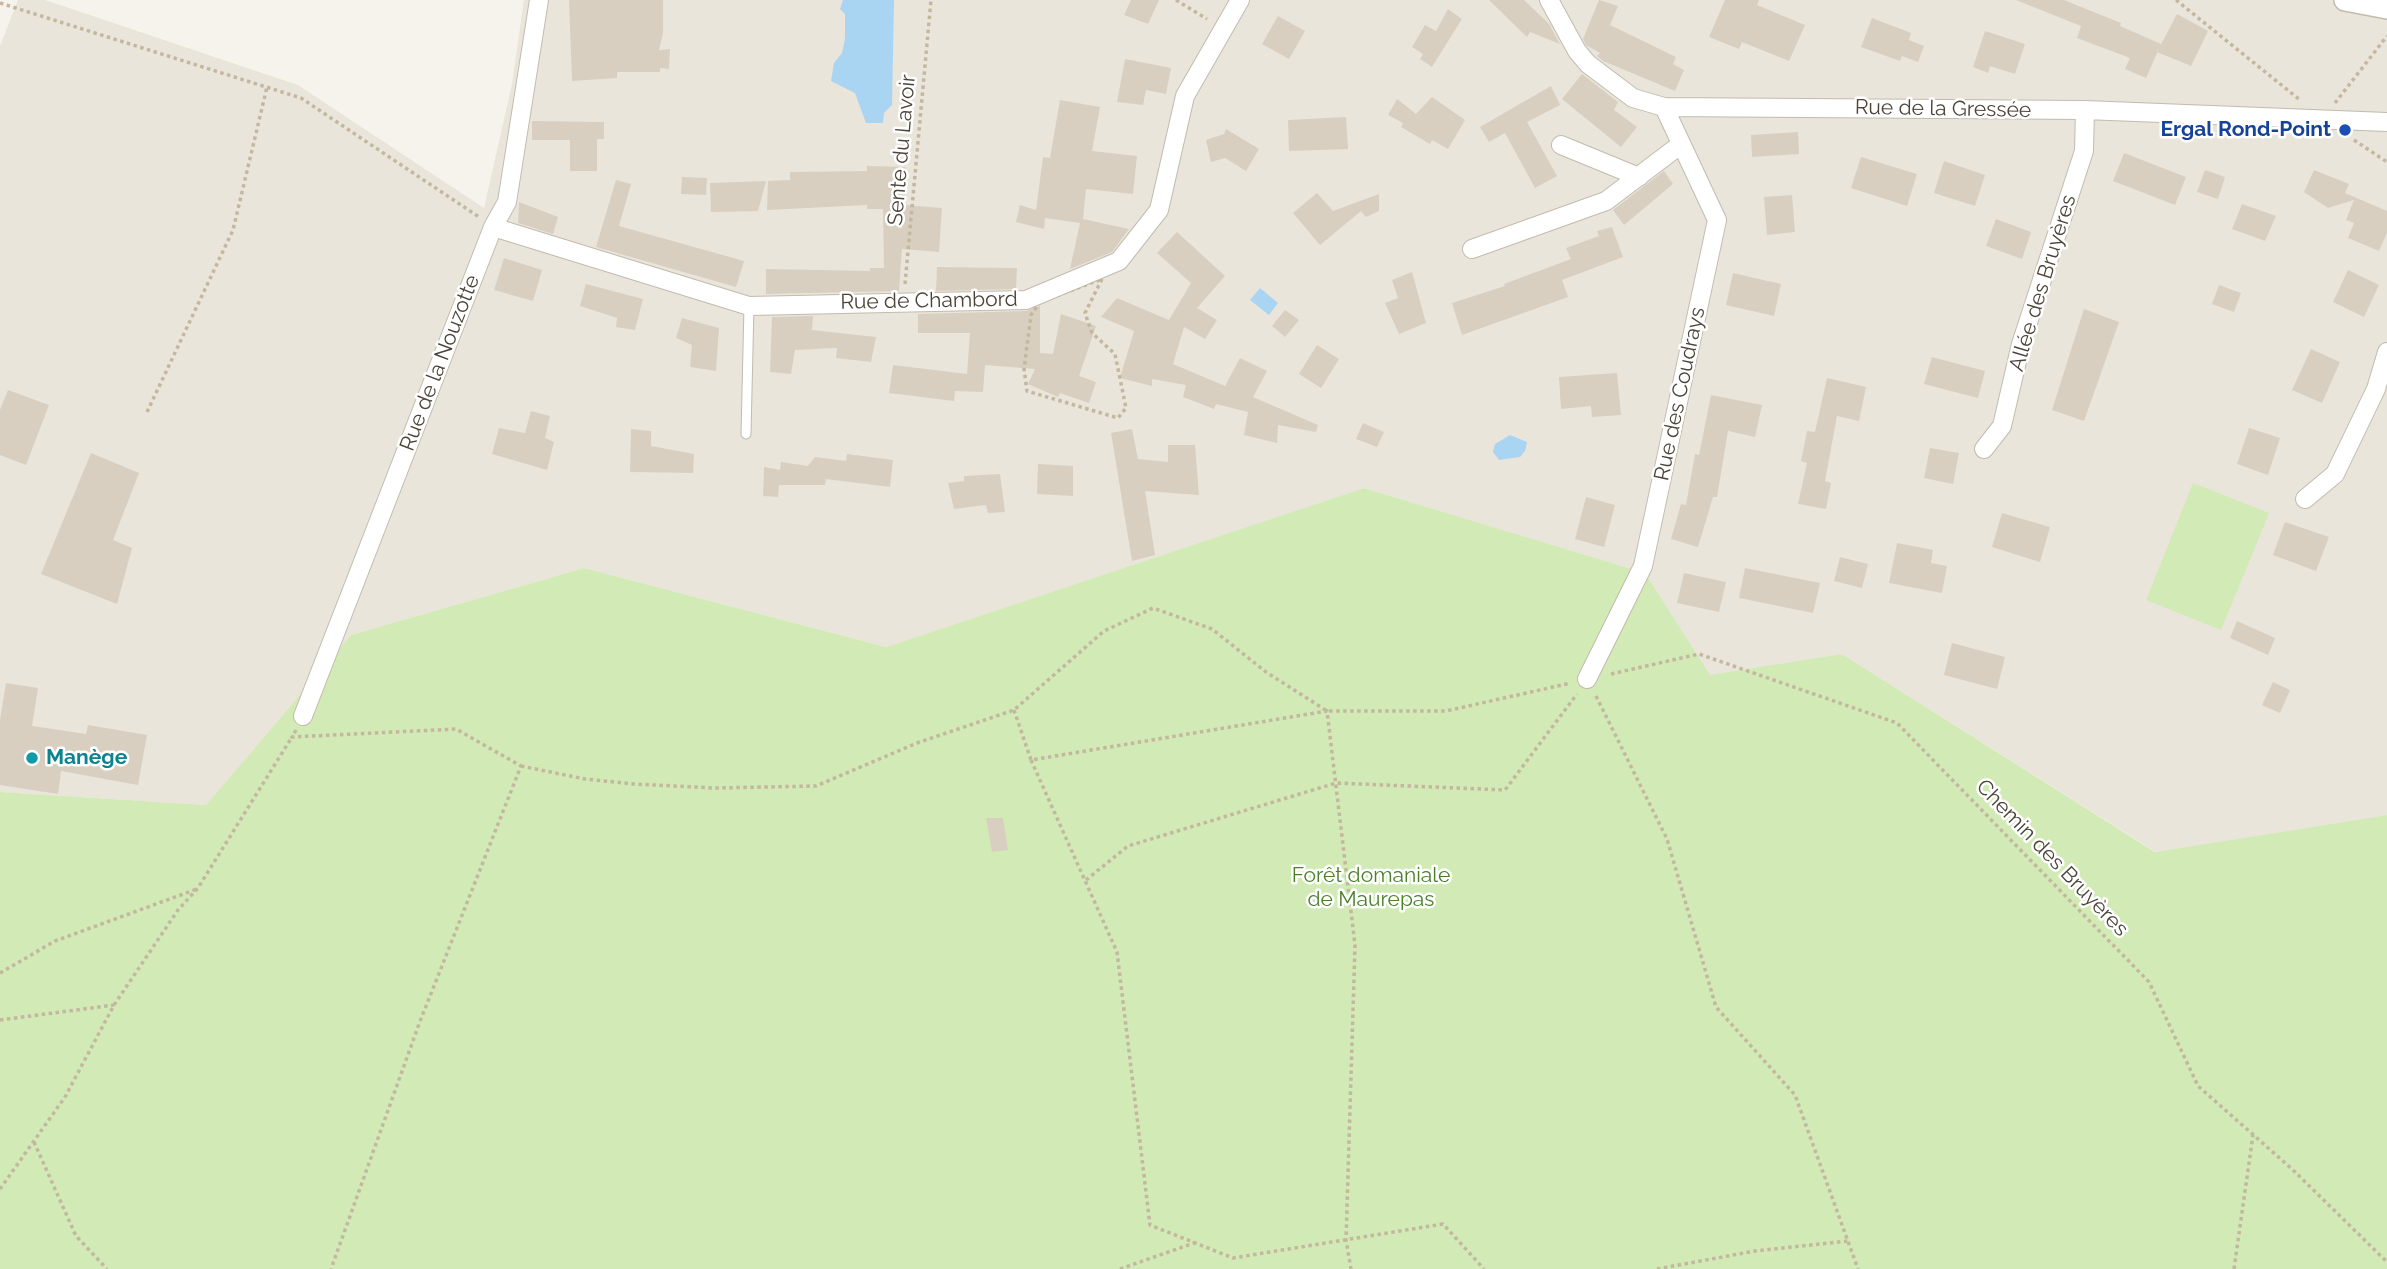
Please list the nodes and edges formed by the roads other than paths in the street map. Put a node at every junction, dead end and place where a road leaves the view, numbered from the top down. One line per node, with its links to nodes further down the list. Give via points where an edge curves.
1 (540, 0): 12 (street, Rue de la Nouzotte, via 507,202)
2 (1240, 0): 14 (street, Rue de Chambord, via 1185,96 1159,210 1119,261 1026,300)
3 (1549, 0): 6 (street, Rue de la Gressée, via 1588,64 1633,99)
4 (2345, 0): 5 (street)
5 (2387, 8)
6 (1664, 107): 7 (street, Rue de la Gressée); 10 (street, Rue des Coudrays)
7 (2085, 110): 8 (street, Rue de la Gressée); 17 (street, Allée des Bruyères, via 2084,151 2021,344 2003,426)
8 (2387, 122)
9 (1561, 145): 11 (street)
10 (1680, 145): 11 (street); 19 (street, Rue des Coudrays, via 1717,220 1643,566)
11 (1639, 177): 13 (street, via 1606,201)
12 (493, 227): 14 (street, Rue de Chambord); 20 (street, Rue de la Nouzotte)
13 (1472, 249)
14 (748, 306): 16 (lane)
15 (2387, 352): 18 (street, via 2376,389 2334,474)
16 (746, 434)
17 (1984, 449)
18 (2305, 499)
19 (1587, 679)
20 (303, 716)

